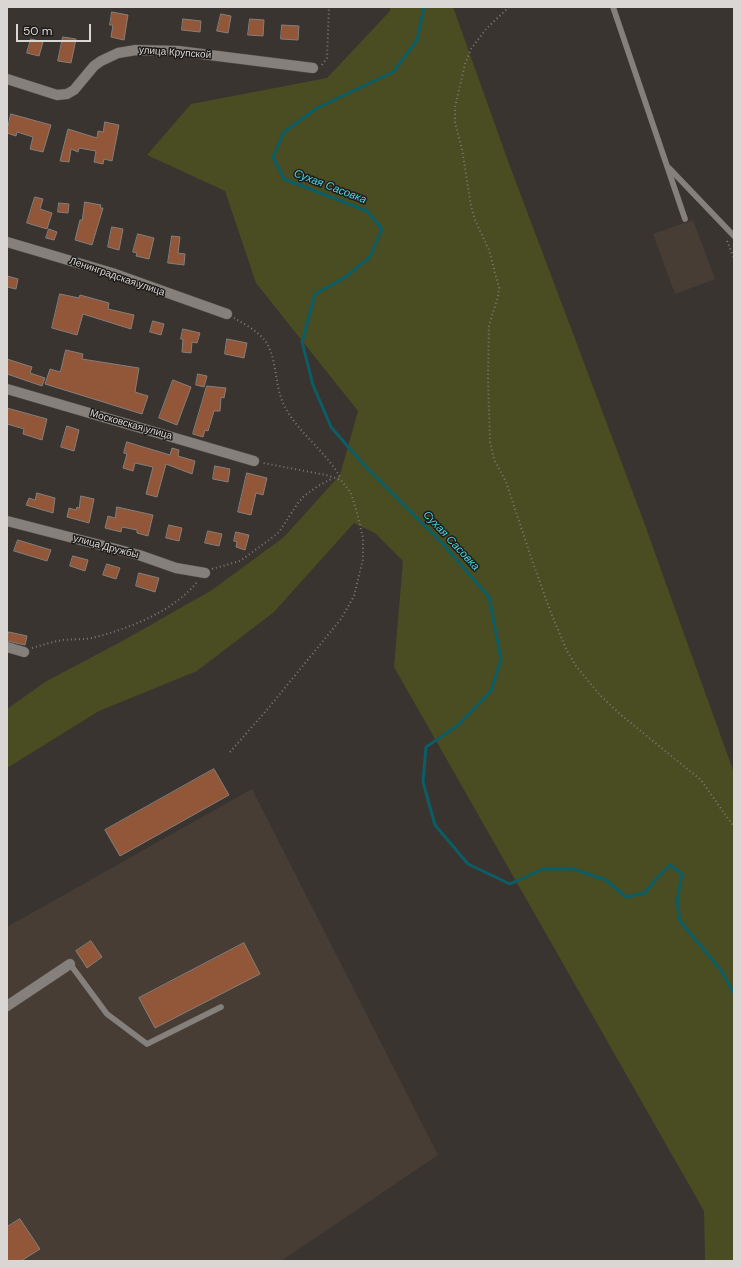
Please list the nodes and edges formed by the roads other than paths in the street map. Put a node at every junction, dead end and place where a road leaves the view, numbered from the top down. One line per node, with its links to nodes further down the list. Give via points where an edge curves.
1 (613, 7): 4 (lane)
2 (313, 68): 3 (street, улица Крупской, via 178,51 136,50 118,53 101,61 74,90 67,94 57,95)
3 (7, 79)
4 (668, 167): 5 (lane); 6 (lane)
5 (685, 219)
6 (734, 236)
7 (7, 242): 8 (street, Ленинградская улица, via 112,273)
8 (226, 314)
9 (7, 389): 10 (street, Московская улица)
10 (254, 461)
11 (7, 521): 12 (street, улица Дружбы, via 139,555 176,568)
12 (205, 573)
13 (7, 647): 14 (street)
14 (24, 652)
15 (70, 964): 16 (street); 17 (lane, via 107,1014 147,1044)
16 (7, 1006)
17 (221, 1007)

